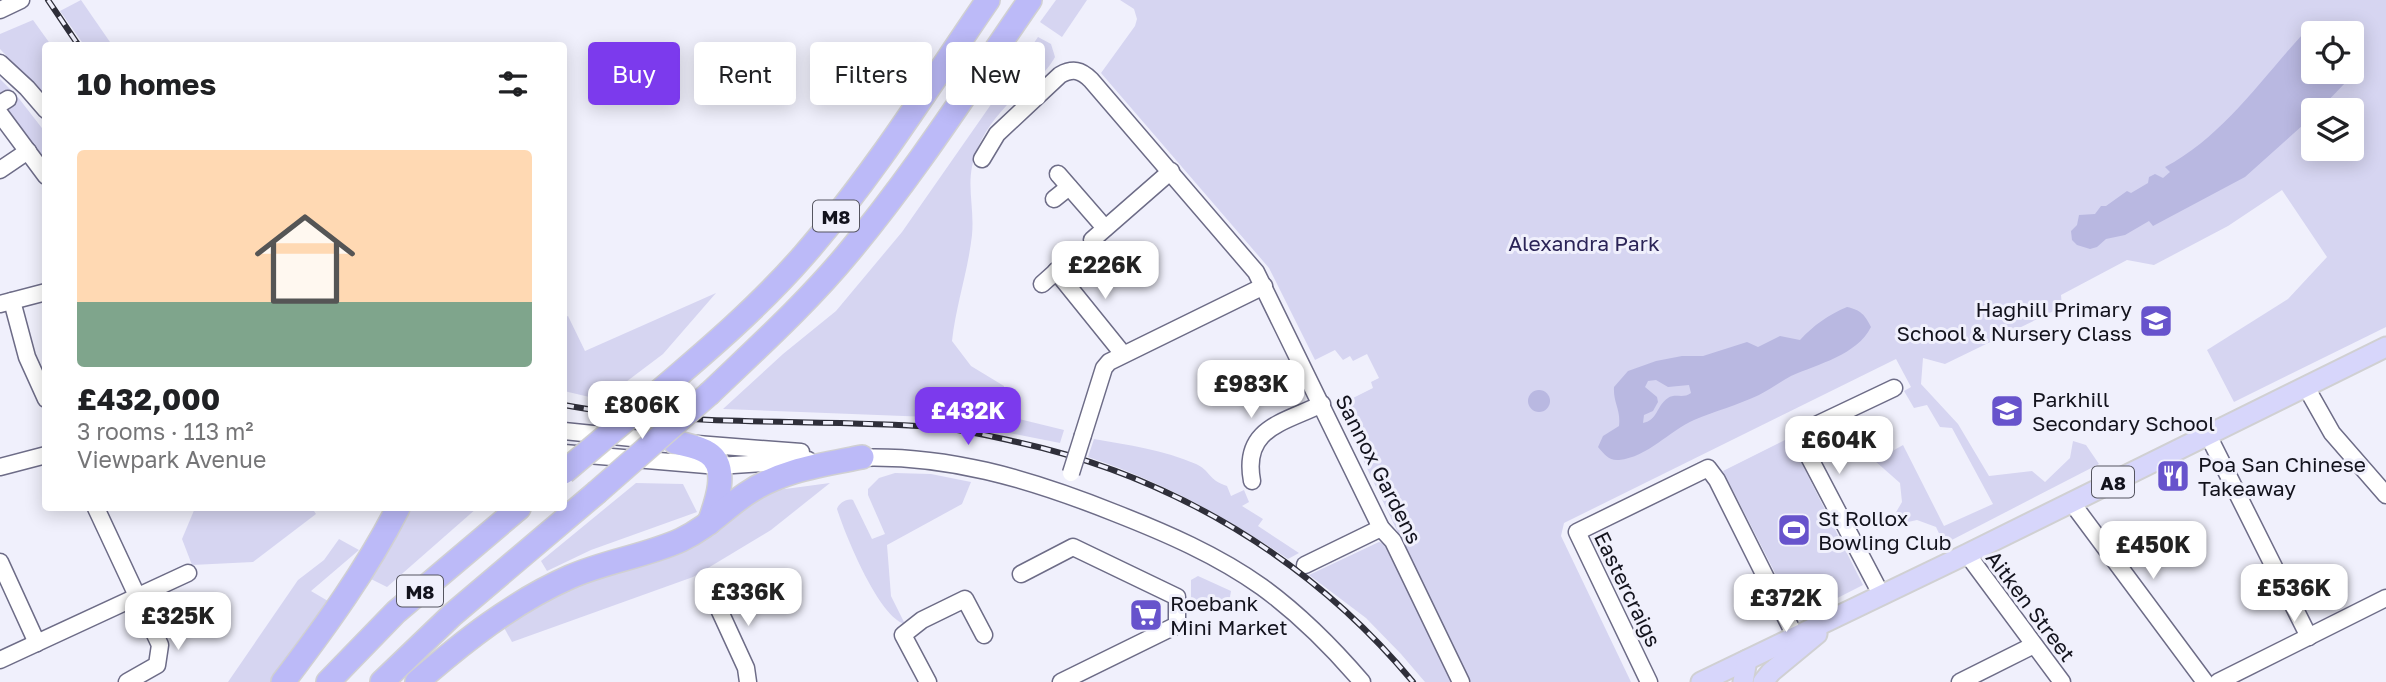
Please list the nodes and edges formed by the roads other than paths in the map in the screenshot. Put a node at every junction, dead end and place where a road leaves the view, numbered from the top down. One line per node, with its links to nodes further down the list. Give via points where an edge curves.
1 (988, 0): 34 (highway, M8, bridge, via 870,172 804,256 755,306)
2 (1030, 0): 64 (highway, M8, bridge, via 908,177 848,254 778,328)
3 (0, 63): 4 (street)
4 (42, 105)
5 (0, 114): 6 (street)
6 (28, 151): 8 (street); 9 (street)
7 (982, 159): 10 (street, Sannox Gardens, via 997,134 1060,75 1077,70)
8 (0, 170)
9 (42, 170)
10 (1171, 172): 12 (street); 17 (street, Sannox Gardens)
11 (1055, 199): 12 (street, via 1063,180)
12 (1105, 228): 13 (street)
13 (1092, 240)
14 (1070, 259): 15 (street)
15 (1056, 271): 16 (street); 21 (street)
16 (1042, 284)
17 (1264, 286): 21 (street); 25 (street, Sannox Gardens)
18 (42, 293): 19 (street)
19 (6, 302): 24 (street)
20 (2386, 347): 22 (main road, A8)
21 (1123, 354): 36 (street, bridge, via 1104,368)
22 (2306, 387): 27 (main road, A8); 37 (street, via 2332,433)
23 (1894, 388): 50 (street, via 1797,434)
24 (42, 390)
25 (1322, 404): 35 (street, via 1256,440 1249,466); 43 (street, Sannox Gardens)
26 (567, 431): 28 (street)
27 (2208, 435): 38 (main road, A8); 56 (street)
28 (675, 442): 31 (street); 32 (highway, via 709,453)
29 (567, 453): 32 (street)
30 (42, 456): 33 (street)
31 (862, 457): 32 (street); 36 (street, via 916,458 978,467); 42 (highway, via 792,471 747,493)
32 (718, 466): 42 (highway, via 720,494)
33 (0, 467)
34 (567, 469)
35 (1252, 481)
36 (1064, 493): 69 (street, via 1181,541 1262,587 1314,630)
37 (2386, 495)
38 (2072, 503): 44 (main road, A8); 77 (street)
39 (97, 511): 51 (street)
40 (395, 511): 62 (highway, via 325,626)
41 (515, 511): 63 (highway, M8, via 396,612)
42 (708, 526): 65 (highway, via 680,541 600,565 536,594 471,636)
43 (1381, 528): 46 (street); 70 (street, Sannox Gardens, via 1393,541)
44 (1967, 554): 50 (main road, A8); 58 (street, Aitken Street)
45 (0, 562): 57 (street)
46 (1305, 565)
47 (188, 573): 51 (street)
48 (1021, 574): 68 (street, via 1073,547 1177,597 1177,625)
49 (706, 581): 66 (street, via 746,668)
50 (1882, 596): 53 (main road, A8)
51 (138, 597): 57 (street); 61 (street, via 160,645 157,665)
52 (2386, 598): 56 (street)
53 (1840, 615): 55 (main road, A8); 74 (main road)
54 (984, 635): 67 (street, via 965,598 915,624 903,635)
55 (1795, 636): 60 (main road, A8); 71 (street, Eastercraigs, via 1708,468 1577,533)
56 (2309, 637): 78 (street)
57 (37, 643): 59 (street)
58 (2034, 645): 75 (street); 76 (street, Aitken Street)
59 (0, 660)
60 (1746, 660): 72 (main road, A8); 73 (main road)
61 (127, 682)
62 (283, 682)
63 (328, 682)
64 (382, 682)
65 (417, 682)
66 (748, 682)
67 (928, 682)
68 (1061, 682)
69 (1362, 682)
70 (1461, 682)
71 (1649, 682)
72 (1701, 682)
73 (1743, 682)
74 (1763, 682)
75 (1960, 682)
76 (2062, 682)
77 (2205, 682)
78 (2218, 682)

